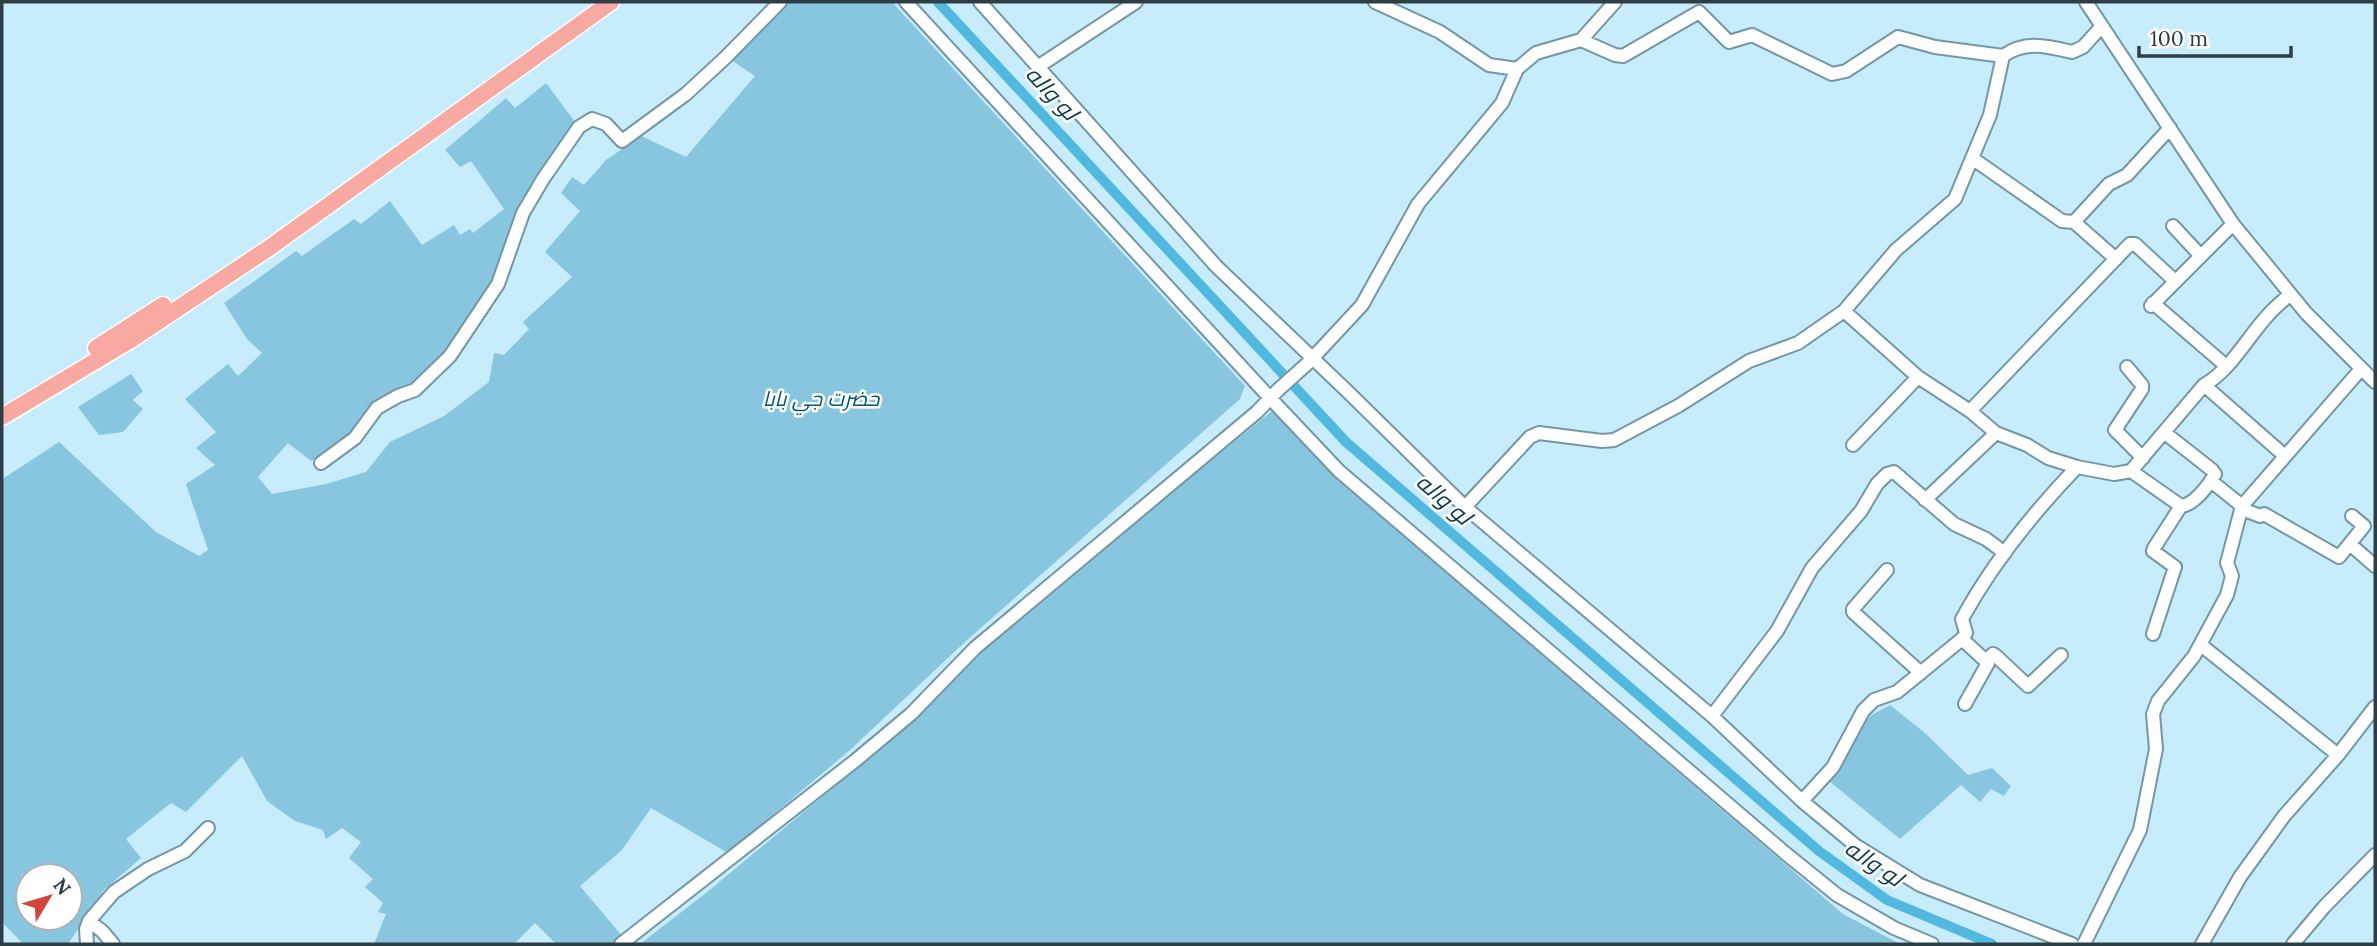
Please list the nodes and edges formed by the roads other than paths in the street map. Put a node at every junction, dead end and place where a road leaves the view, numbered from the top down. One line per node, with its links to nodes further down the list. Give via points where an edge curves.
1 (594, 2): 10 (main road)
2 (611, 2): 10 (main road)
3 (780, 2): 43 (street, via 686,94 622,141 606,124 592,120 579,127 523,213 498,284 450,356 415,390 377,408 355,438)
4 (906, 2): 34 (street)
5 (980, 2): 14 (street)
6 (1136, 2): 14 (street)
7 (1375, 2): 15 (street, via 1440,32 1489,65)
8 (1615, 2): 12 (street)
9 (2087, 2): 11 (street)
10 (570, 25): 26 (main road, via 269,248)
11 (2102, 26): 13 (street, via 2078,50 2038,44 2014,48); 16 (street)
12 (1581, 40): 13 (street, via 1623,56 1699,12 1729,42 1752,35 1832,74 1846,71 1898,37); 15 (street, via 1536,52)
13 (2003, 56): 17 (street, via 1990,115)
14 (1039, 66): 27 (street, via 1216,266)
15 (1517, 69): 27 (street, via 1502,103 1418,204 1362,305)
16 (2170, 128): 18 (street); 19 (street)
17 (1972, 158): 18 (street, via 2062,221); 25 (street, via 1955,199 1896,250)
18 (2074, 222): 22 (street)
19 (2233, 224): 21 (street); 24 (street)
20 (2173, 226): 21 (street)
21 (2200, 255): 23 (street)
22 (2116, 259): 23 (street, via 2135,244); 36 (street)
23 (2175, 281): 28 (street, via 2152,304)
24 (2290, 294): 28 (street); 30 (street)
25 (1844, 312): 31 (street); 49 (street, via 1798,343 1749,361 1614,440 1539,433 1530,437)
26 (130, 333): 35 (main road); 37 (main road)
27 (1310, 361): 34 (street); 49 (street)
28 (2225, 365): 33 (street)
29 (2127, 367): 42 (street, via 2142,389 2115,429)
30 (2361, 369): 32 (street); 41 (street)
31 (1918, 377): 36 (street); 40 (street)
32 (2375, 382)
33 (2204, 385): 39 (street); 41 (street)
34 (1274, 394): 72 (street, via 975,648 911,714); 73 (street, via 1339,471 1785,853 1837,895)
35 (2, 406)
36 (1970, 411): 38 (street)
37 (2, 417)
38 (1996, 433): 44 (street); 47 (street)
39 (2165, 433): 42 (street); 46 (street, via 2212,470)
40 (1853, 444)
41 (2285, 456): 50 (street)
42 (2143, 458): 45 (street)
43 (321, 463)
44 (2077, 467): 45 (street, via 2114,474); 53 (street)
45 (2131, 471): 48 (street)
46 (2211, 481): 48 (street, via 2191,503); 50 (street)
47 (1925, 499): 53 (street, via 1954,524); 64 (street, via 1892,471 1877,484 1861,511 1812,568 1777,631)
48 (2181, 506): 56 (street, via 2153,551 2175,567)
49 (1465, 508): 64 (street)
50 (2242, 508): 52 (street, via 2264,514 2339,557); 58 (street, via 2227,563 2232,576 2227,595)
51 (2352, 516): 52 (street, via 2364,526)
52 (2351, 545): 54 (street)
53 (2005, 553): 57 (street, via 1962,620 1966,633)
54 (2375, 566)
55 (1887, 570): 61 (street, via 1853,612)
56 (2153, 634)
57 (1962, 639): 60 (street); 61 (street)
58 (2201, 645): 65 (street); 75 (street, via 2158,701 2153,714 2155,749 2140,830)
59 (2061, 655): 60 (street, via 2028,687 1993,654)
60 (1987, 660): 62 (street)
61 (1921, 673): 66 (street, via 1863,711 1833,767)
62 (1965, 704)
63 (2375, 707): 65 (street)
64 (1712, 716): 66 (street)
65 (2338, 755): 76 (street, via 2284,816 2240,877)
66 (1802, 800): 74 (street, via 1855,845 1920,885)
67 (208, 828): 69 (street, via 185,850 114,892)
68 (2375, 855): 77 (street)
69 (89, 921): 70 (street); 71 (street)
70 (87, 944)
71 (113, 944)
72 (621, 944)
73 (1932, 944)
74 (2072, 944)
75 (2084, 944)
76 (2202, 944)
77 (2293, 944)

